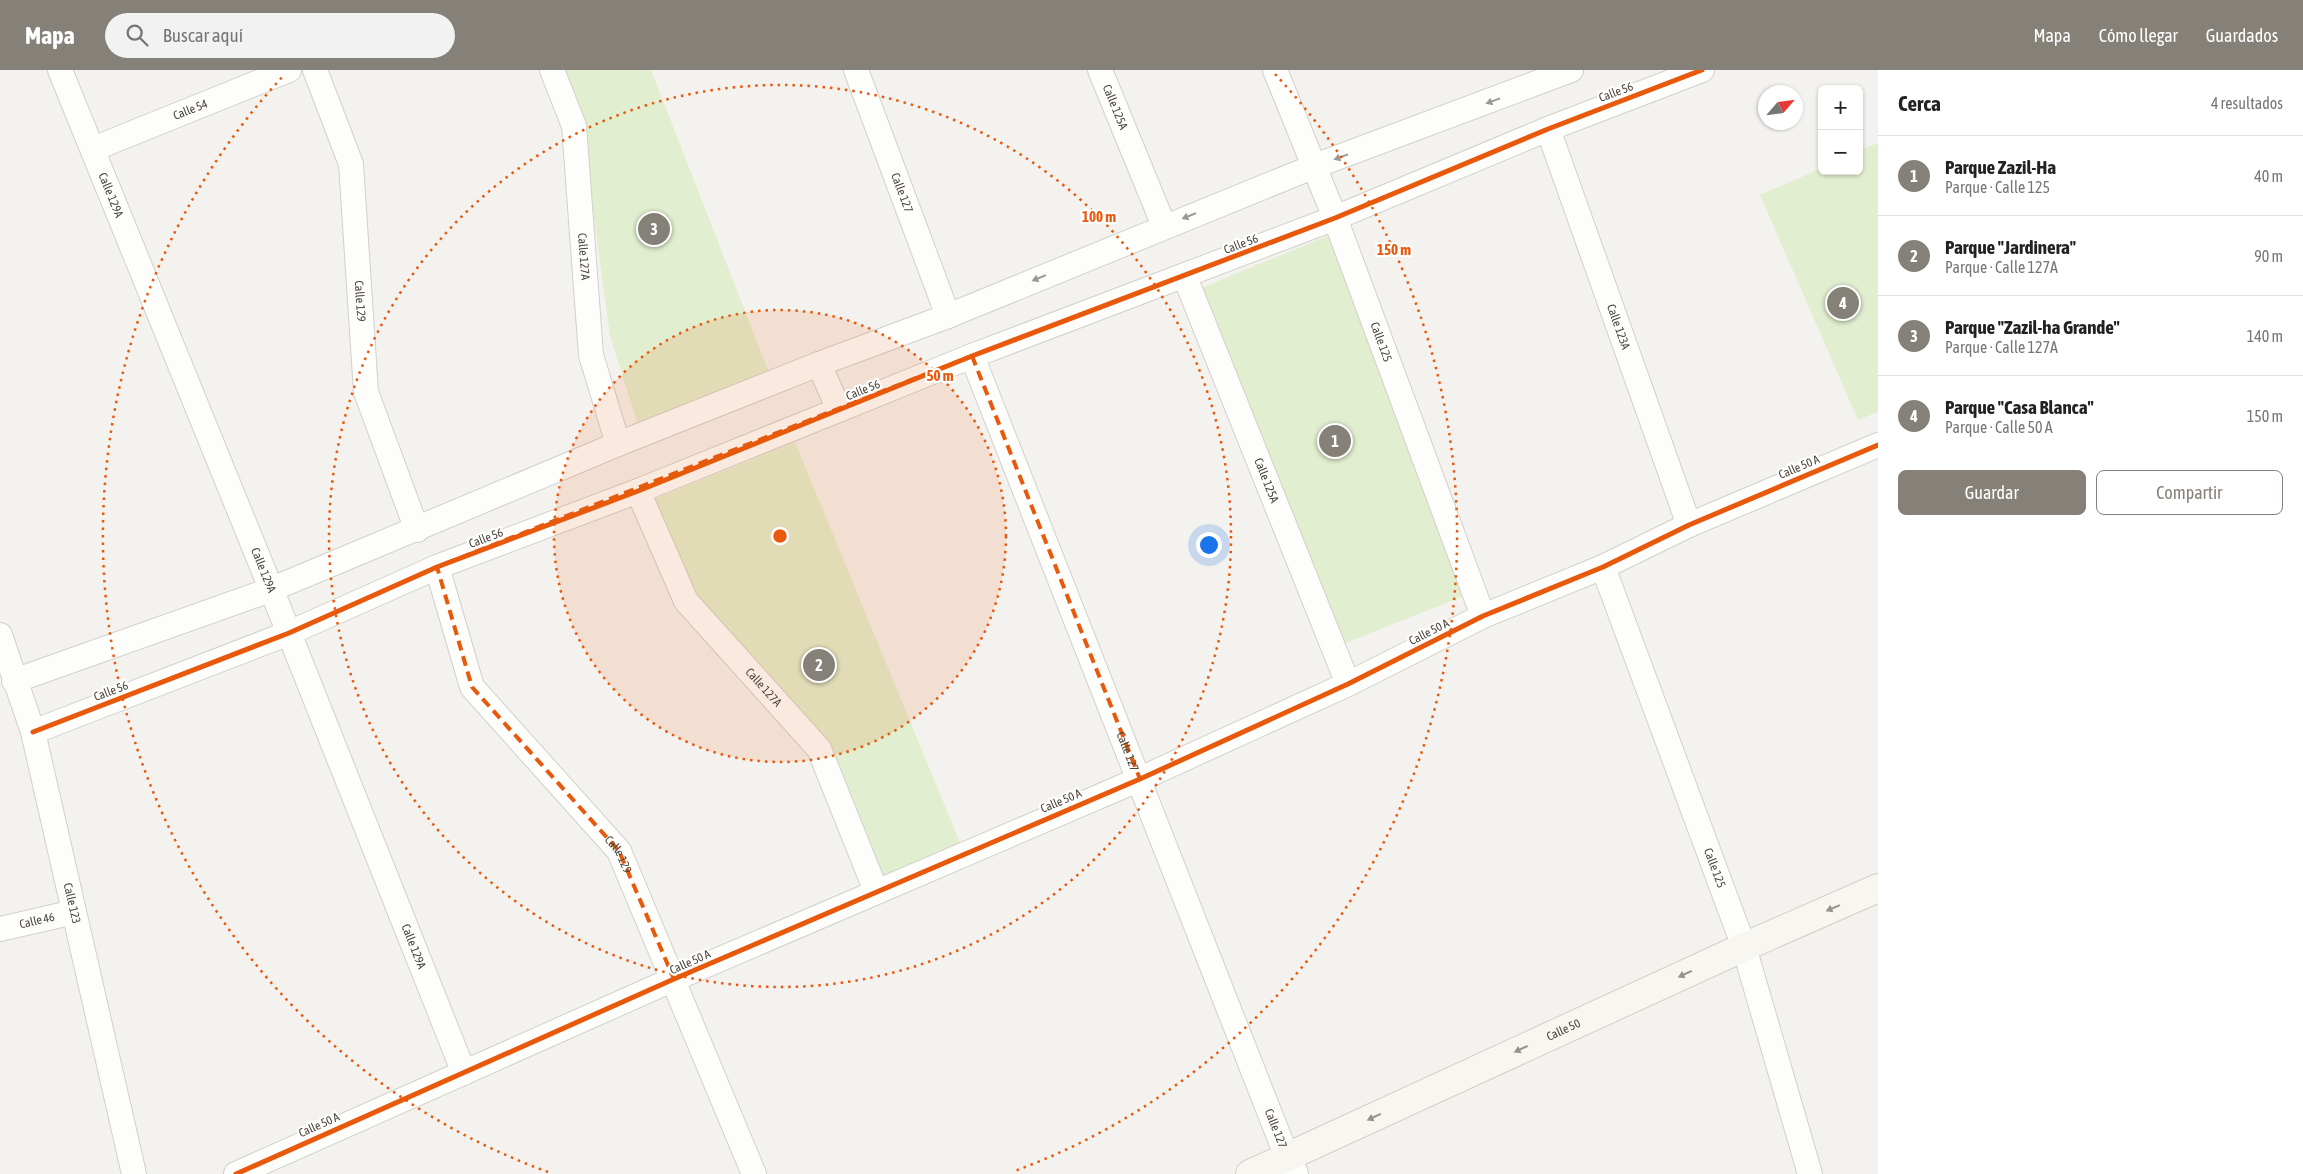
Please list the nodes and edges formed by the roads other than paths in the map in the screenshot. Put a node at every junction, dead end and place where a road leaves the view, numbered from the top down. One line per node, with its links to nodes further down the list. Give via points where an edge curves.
1 (60, 70): 12 (street, Calle 129A)
2 (289, 70): 12 (street, Calle 54)
3 (315, 70): 25 (street, Calle 129, via 351,164 366,392)
4 (552, 70): 21 (street, Calle 127A, via 574,126 591,354)
5 (856, 70): 17 (street, Calle 127)
6 (1100, 70): 15 (street, Calle 125A)
7 (1275, 70): 13 (street, Calle 125)
8 (1571, 70): 10 (street)
9 (1702, 70): 11 (street, Calle 56)
10 (1521, 79): 13 (street, one-way to 13)
11 (1548, 129): 14 (street, Calle 56); 24 (street, Calle 123A)
12 (93, 149): 28 (street, Calle 129A)
13 (1314, 166): 14 (street, Calle 125); 15 (street, one-way to 15)
14 (1335, 218): 16 (street, Calle 56); 29 (street, Calle 125)
15 (1164, 226): 17 (street, one-way to 17)
16 (1184, 277): 18 (street, Calle 56); 33 (street, Calle 125A)
17 (948, 316): 19 (street)
18 (972, 356): 20 (street, Calle 56); 35 (street, Calle 127)
19 (819, 364): 20 (street); 21 (street)
20 (839, 410): 23 (street, Calle 56)
21 (618, 444): 25 (street)
22 (1878, 445): 24 (street, Calle 50 A)
23 (638, 491): 26 (street, Calle 56); 37 (street, Calle 127A, via 686,601 819,749)
24 (1690, 524): 27 (street, Calle 50 A)
25 (417, 530): 28 (street)
26 (437, 567): 30 (street, Calle 56); 41 (street, Calle 129, via 472,687 619,851)
27 (1603, 567): 29 (street, Calle 50 A); 40 (street, Calle 125)
28 (270, 590): 30 (street, Calle 129A); 32 (street)
29 (1483, 616): 33 (street, Calle 50 A)
30 (289, 633): 34 (street, Calle 56); 42 (street, Calle 129A)
31 (0, 635): 32 (street, Calle 123)
32 (14, 681): 34 (street, Calle 123)
33 (1348, 684): 35 (street, Calle 50 A)
34 (33, 732): 38 (street, Calle 123)
35 (1140, 779): 37 (street, Calle 50 A); 43 (street, Calle 127)
36 (1878, 888): 40 (main road, Calle 50, one-way to 40)
37 (876, 891): 41 (street, Calle 50 A)
38 (74, 912): 39 (street, Calle 46); 45 (street, Calle 123)
39 (0, 929)
40 (1744, 947): 43 (main road, Calle 50, one-way to 43); 48 (street, Calle 125)
41 (674, 979): 42 (street, Calle 50 A); 46 (street, Calle 129)
42 (464, 1073): 44 (street, Calle 50 A)
43 (1291, 1165): 47 (main road, Calle 50)
44 (245, 1172)
45 (134, 1174)
46 (754, 1174)
47 (1250, 1174)
48 (1810, 1174)

